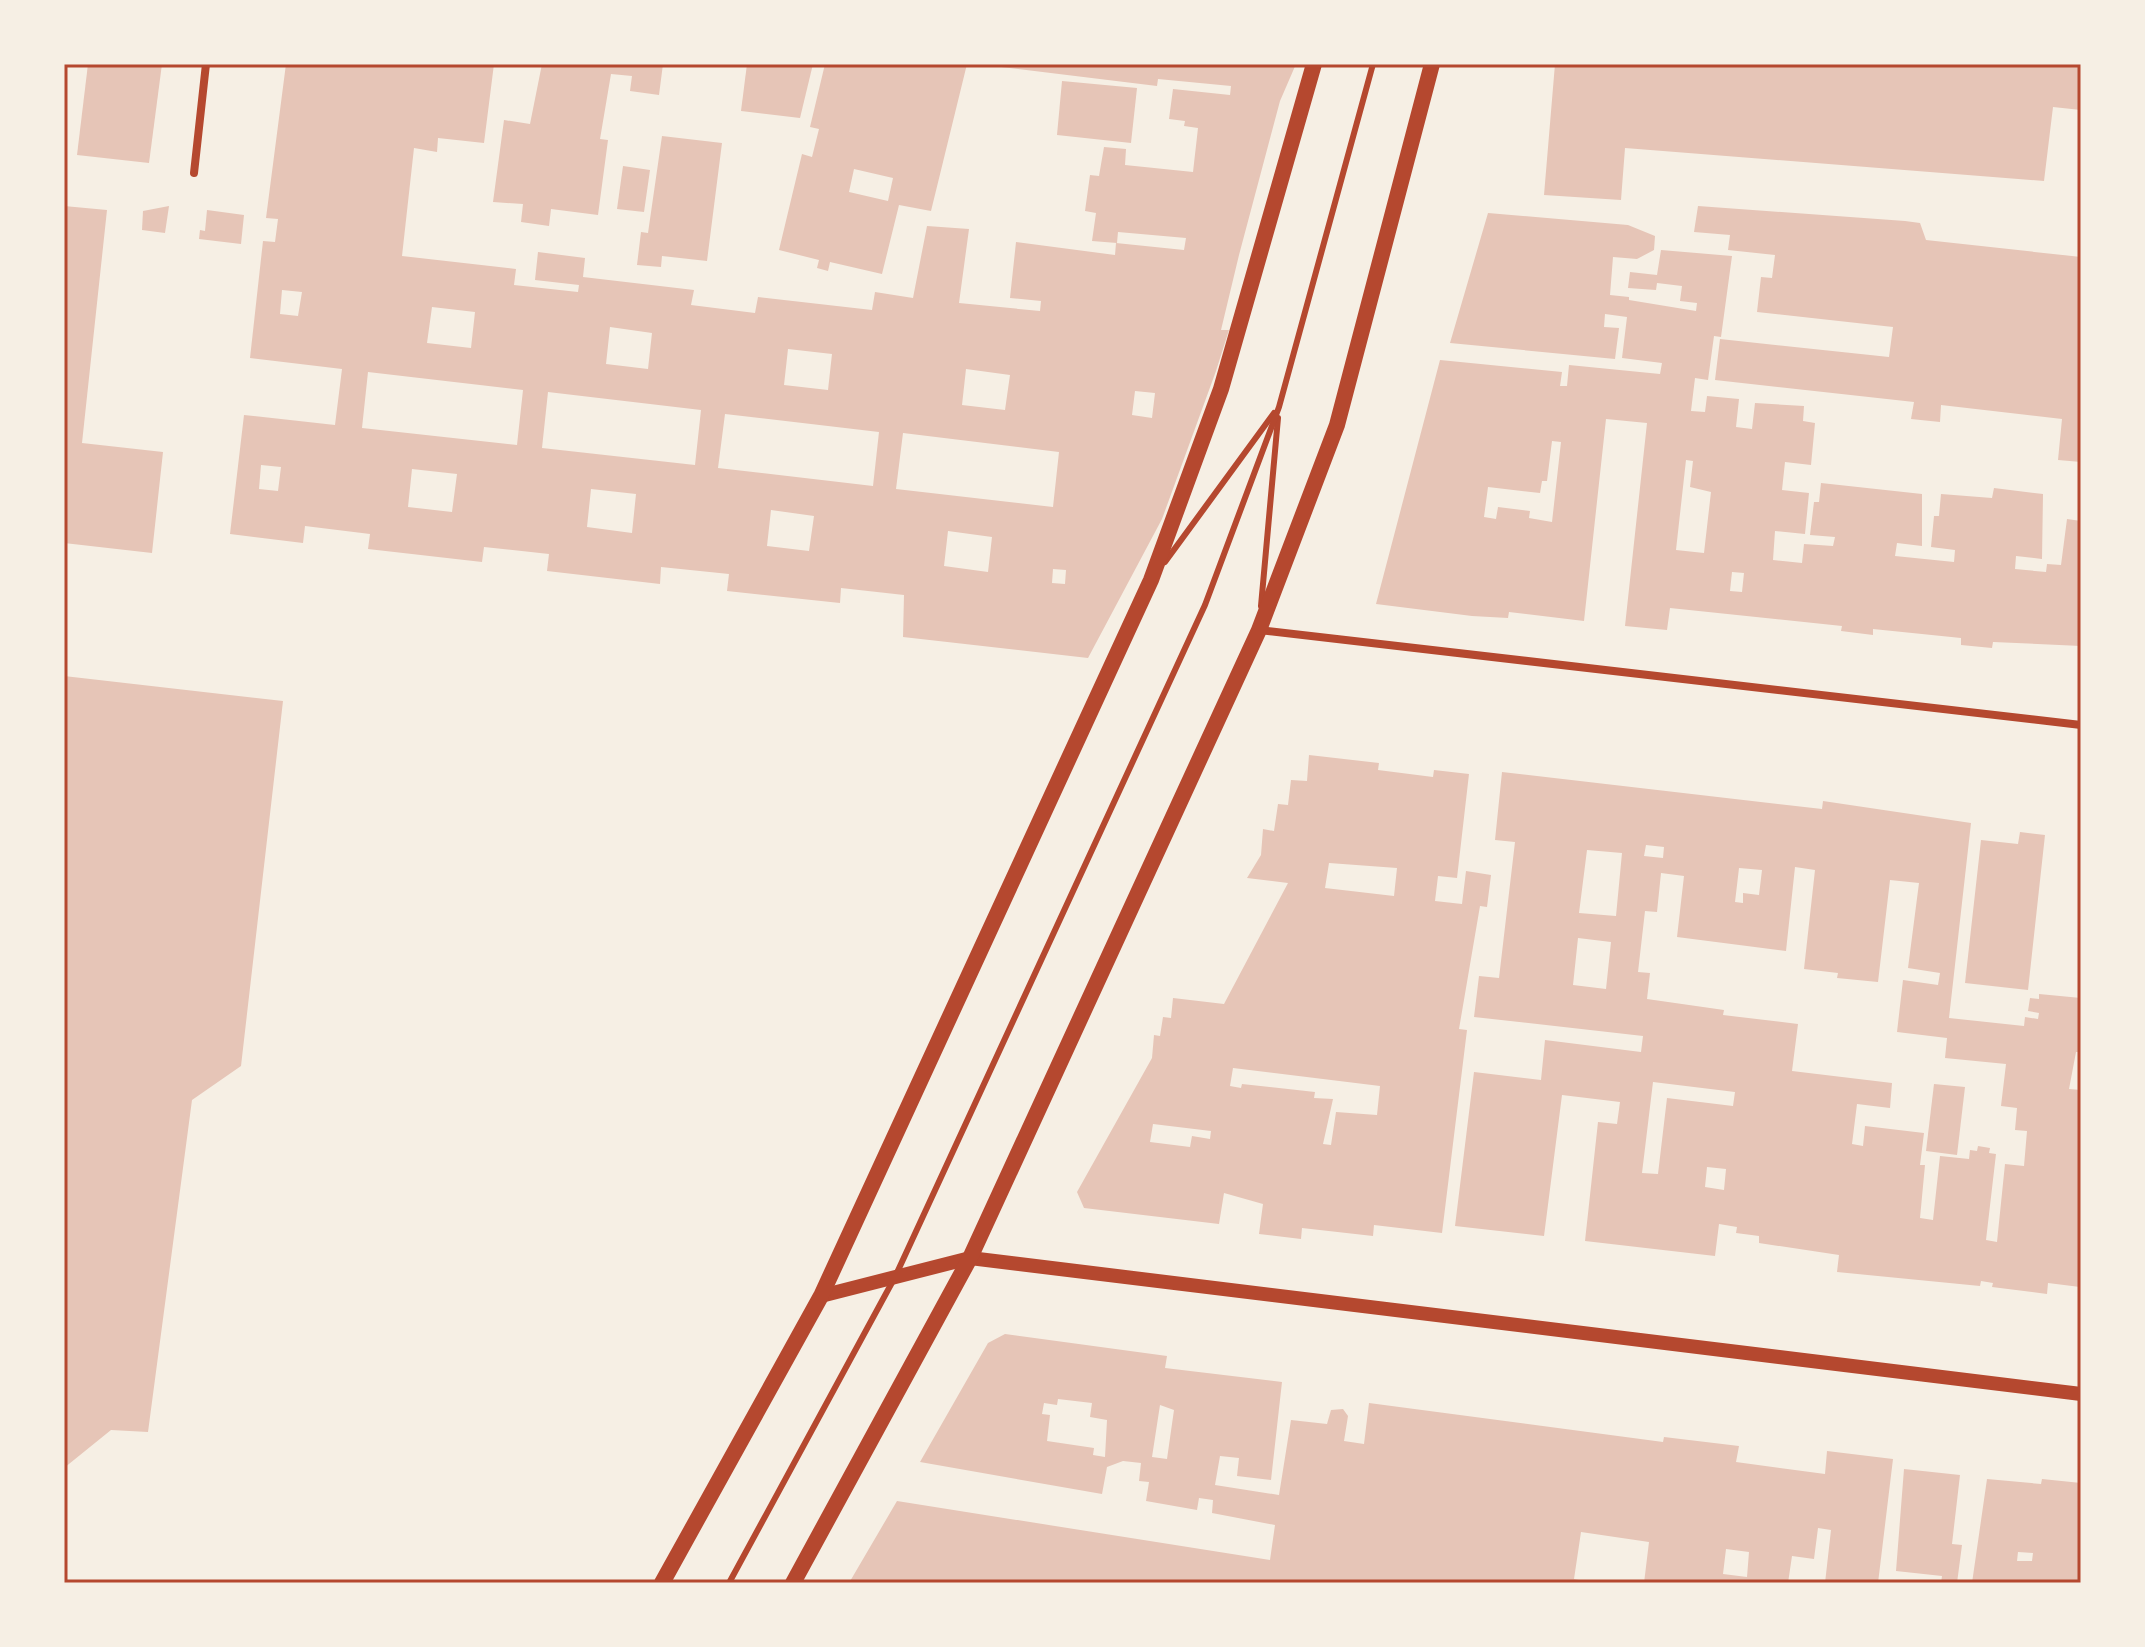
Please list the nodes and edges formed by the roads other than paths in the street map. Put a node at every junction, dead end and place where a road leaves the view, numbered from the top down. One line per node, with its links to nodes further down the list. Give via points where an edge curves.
1 (206, 64): 5 (street)
2 (1314, 64): 7 (main road, via 1221,389)
3 (1373, 64): 6 (lane)
4 (1432, 64): 8 (main road, via 1337,425)
5 (194, 173)
6 (1279, 407): 7 (lane); 8 (lane); 11 (lane, via 1205,605)
7 (1151, 580): 12 (main road)
8 (1259, 630): 9 (street); 10 (main road)
9 (2081, 725)
10 (970, 1258): 11 (street); 13 (street); 16 (main road)
11 (895, 1277): 12 (street); 15 (lane)
12 (821, 1296): 14 (main road)
13 (2081, 1394)
14 (662, 1583)
15 (729, 1583)
16 (793, 1583)

